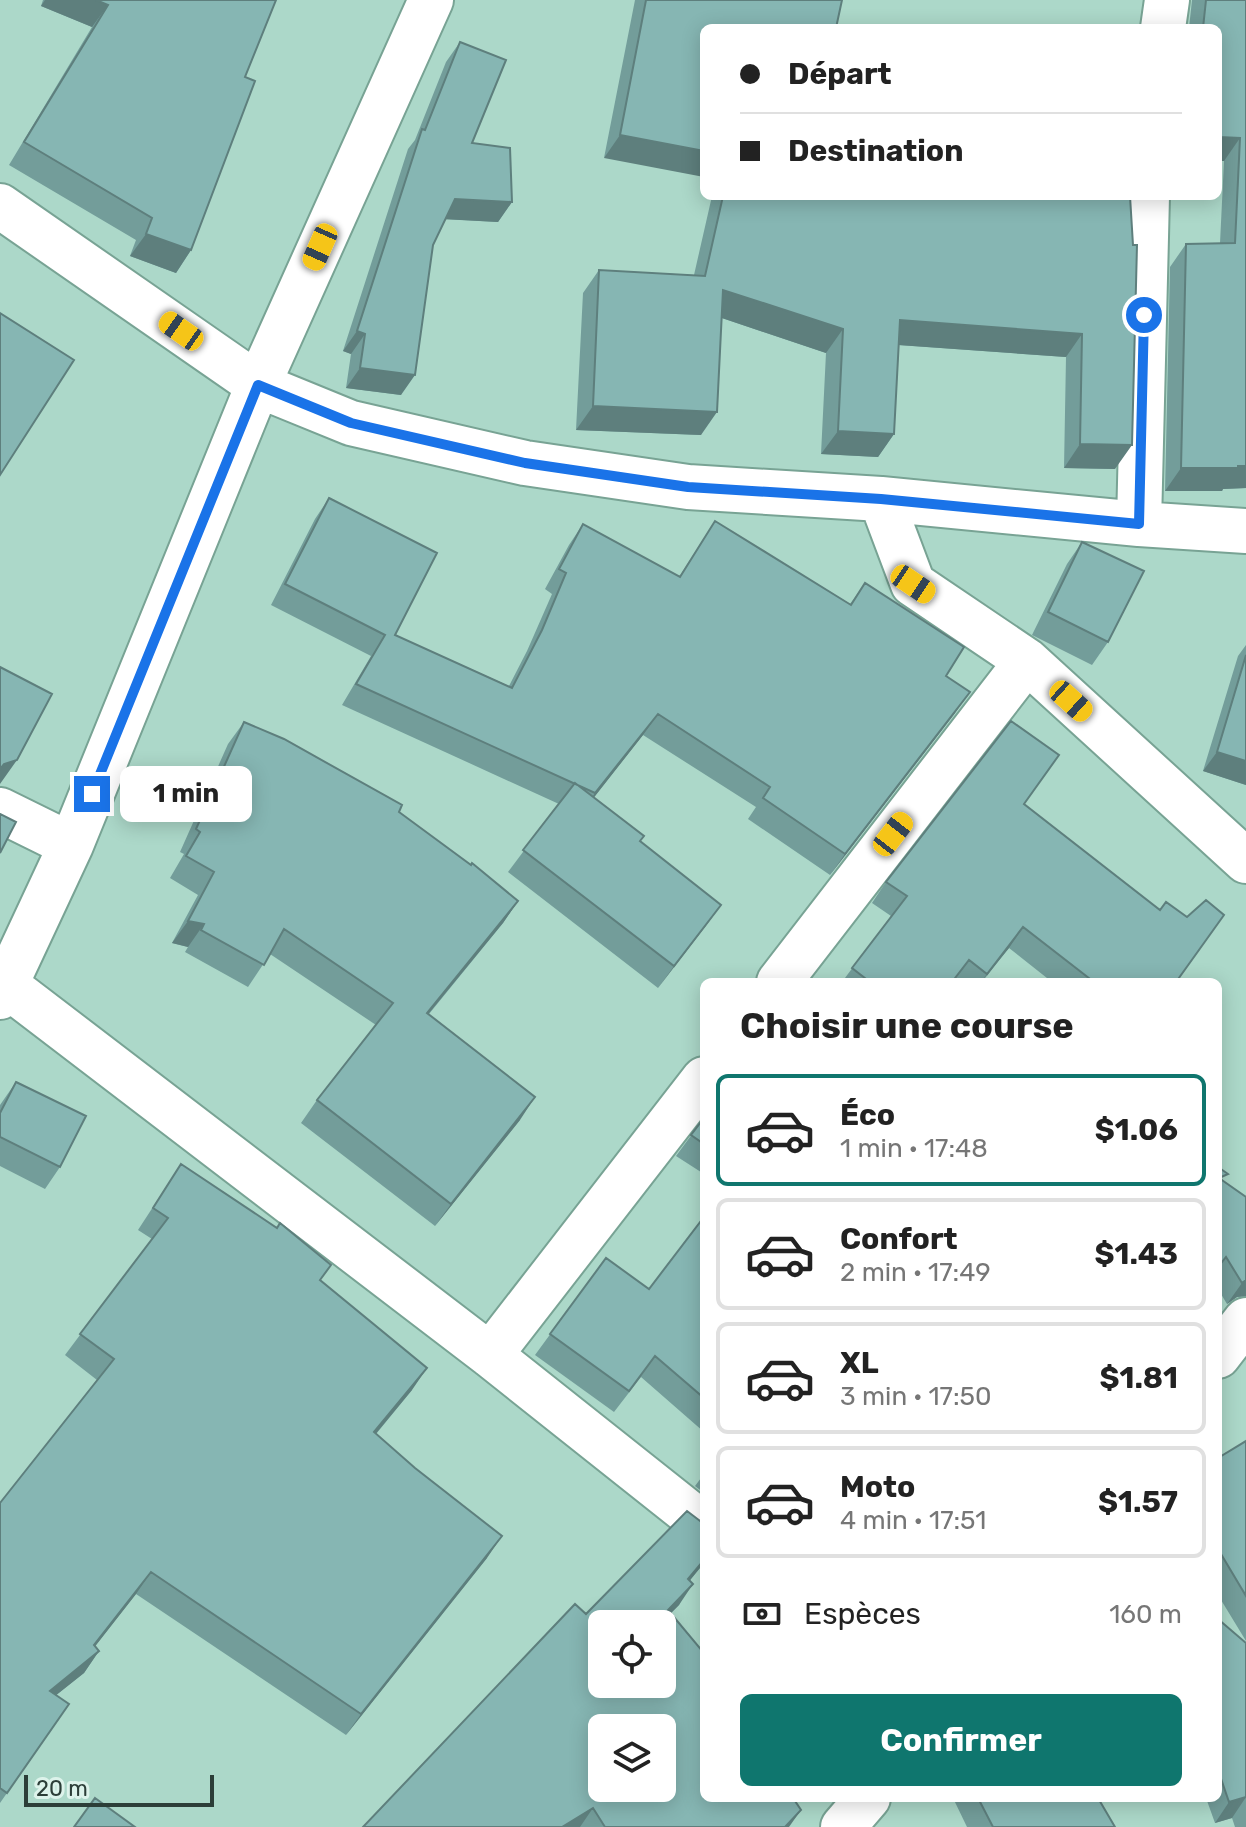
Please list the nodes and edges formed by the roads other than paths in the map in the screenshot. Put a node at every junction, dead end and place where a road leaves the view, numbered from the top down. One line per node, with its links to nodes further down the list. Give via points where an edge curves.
1 (431, 0): 6 (street)
2 (1167, 0): 3 (street)
3 (1164, 24)
4 (1147, 200): 8 (street)
5 (0, 206): 6 (street)
6 (258, 385): 7 (street, via 351,423 525,463 688,487); 12 (street)
7 (881, 499): 8 (street); 10 (street, via 913,584)
8 (1139, 524): 9 (street)
9 (1246, 531)
10 (1027, 661): 13 (street); 14 (street)
11 (0, 810): 12 (street)
12 (71, 845): 15 (street)
13 (1246, 861)
14 (782, 978)
15 (3, 991): 19 (street)
16 (700, 1084): 19 (street)
17 (1246, 1320): 18 (street)
18 (1222, 1351)
19 (490, 1355): 20 (street)
20 (700, 1522)
21 (865, 1802): 22 (street)
22 (843, 1827)

